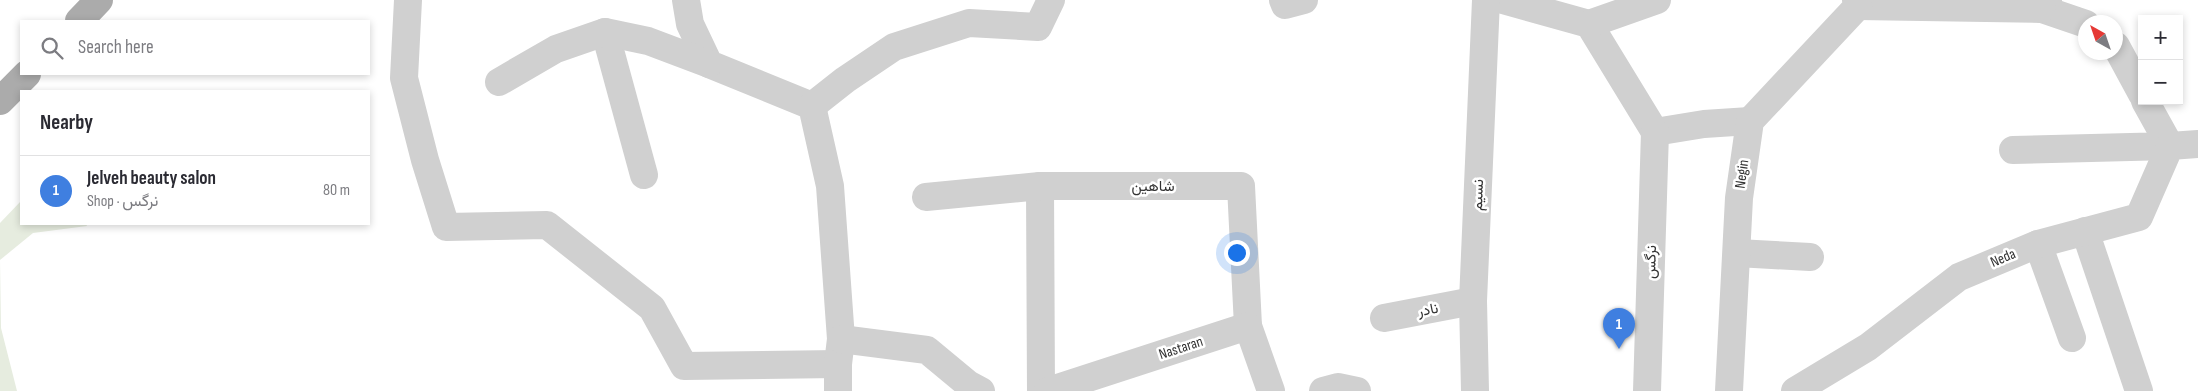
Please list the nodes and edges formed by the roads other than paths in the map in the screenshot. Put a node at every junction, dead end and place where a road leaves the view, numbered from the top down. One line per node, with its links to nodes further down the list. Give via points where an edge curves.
1 (100, 0): 12 (main road)
2 (408, 0): 40 (street, via 404,78 446,227 548,225 652,308 684,366)
3 (686, 0): 17 (street, via 690,24)
4 (1051, 0): 23 (street, via 1038,27 970,23 894,47)
5 (1283, 0): 6 (street, via 1285,5)
6 (1304, 0)
7 (1486, 0): 36 (street, نسیم)
8 (1503, 0): 14 (street)
9 (1657, 0): 14 (street)
10 (1857, 3): 11 (street); 24 (street)
11 (2045, 5): 13 (street)
12 (80, 20)
13 (2078, 20)
14 (1589, 24): 25 (street)
15 (605, 32): 17 (street, via 648,41); 19 (street, via 556,49); 29 (street)
16 (2123, 59): 20 (street)
17 (709, 64): 23 (street)
18 (26, 75): 21 (main road)
19 (500, 82)
20 (2138, 87)
21 (0, 101)
22 (2148, 105): 27 (street)
23 (812, 106): 40 (street, via 830,186)
24 (1750, 121): 25 (street); 34 (street, Negin, via 1739,198)
25 (1655, 132): 49 (street, نرگس)
26 (2198, 144): 27 (street)
27 (2170, 146): 28 (street); 32 (street, Neda, via 2139,216)
28 (2013, 150)
29 (644, 175)
30 (1040, 186): 31 (street, شاهین); 38 (street, شاهین, via 1241,186); 43 (street)
31 (926, 197)
32 (2085, 231): 33 (street, Neda); 52 (street)
33 (2038, 244): 39 (street); 51 (street, Neda, via 1959,277 1868,347)
34 (1737, 253): 35 (street); 50 (street, Negin)
35 (1810, 257)
36 (1473, 301): 37 (street, نادر); 48 (street, نسیم)
37 (1384, 318)
38 (1248, 326): 44 (street, Nastaran); 45 (street)
39 (2072, 338)
40 (839, 352): 41 (street, via 927,350); 42 (street)
41 (972, 389)
42 (838, 391)
43 (1040, 391)
44 (1048, 391)
45 (1271, 391)
46 (1323, 391): 47 (street, via 1338,388)
47 (1357, 391)
48 (1475, 391)
49 (1648, 391)
50 (1729, 391)
51 (1795, 391)
52 (2139, 391)

